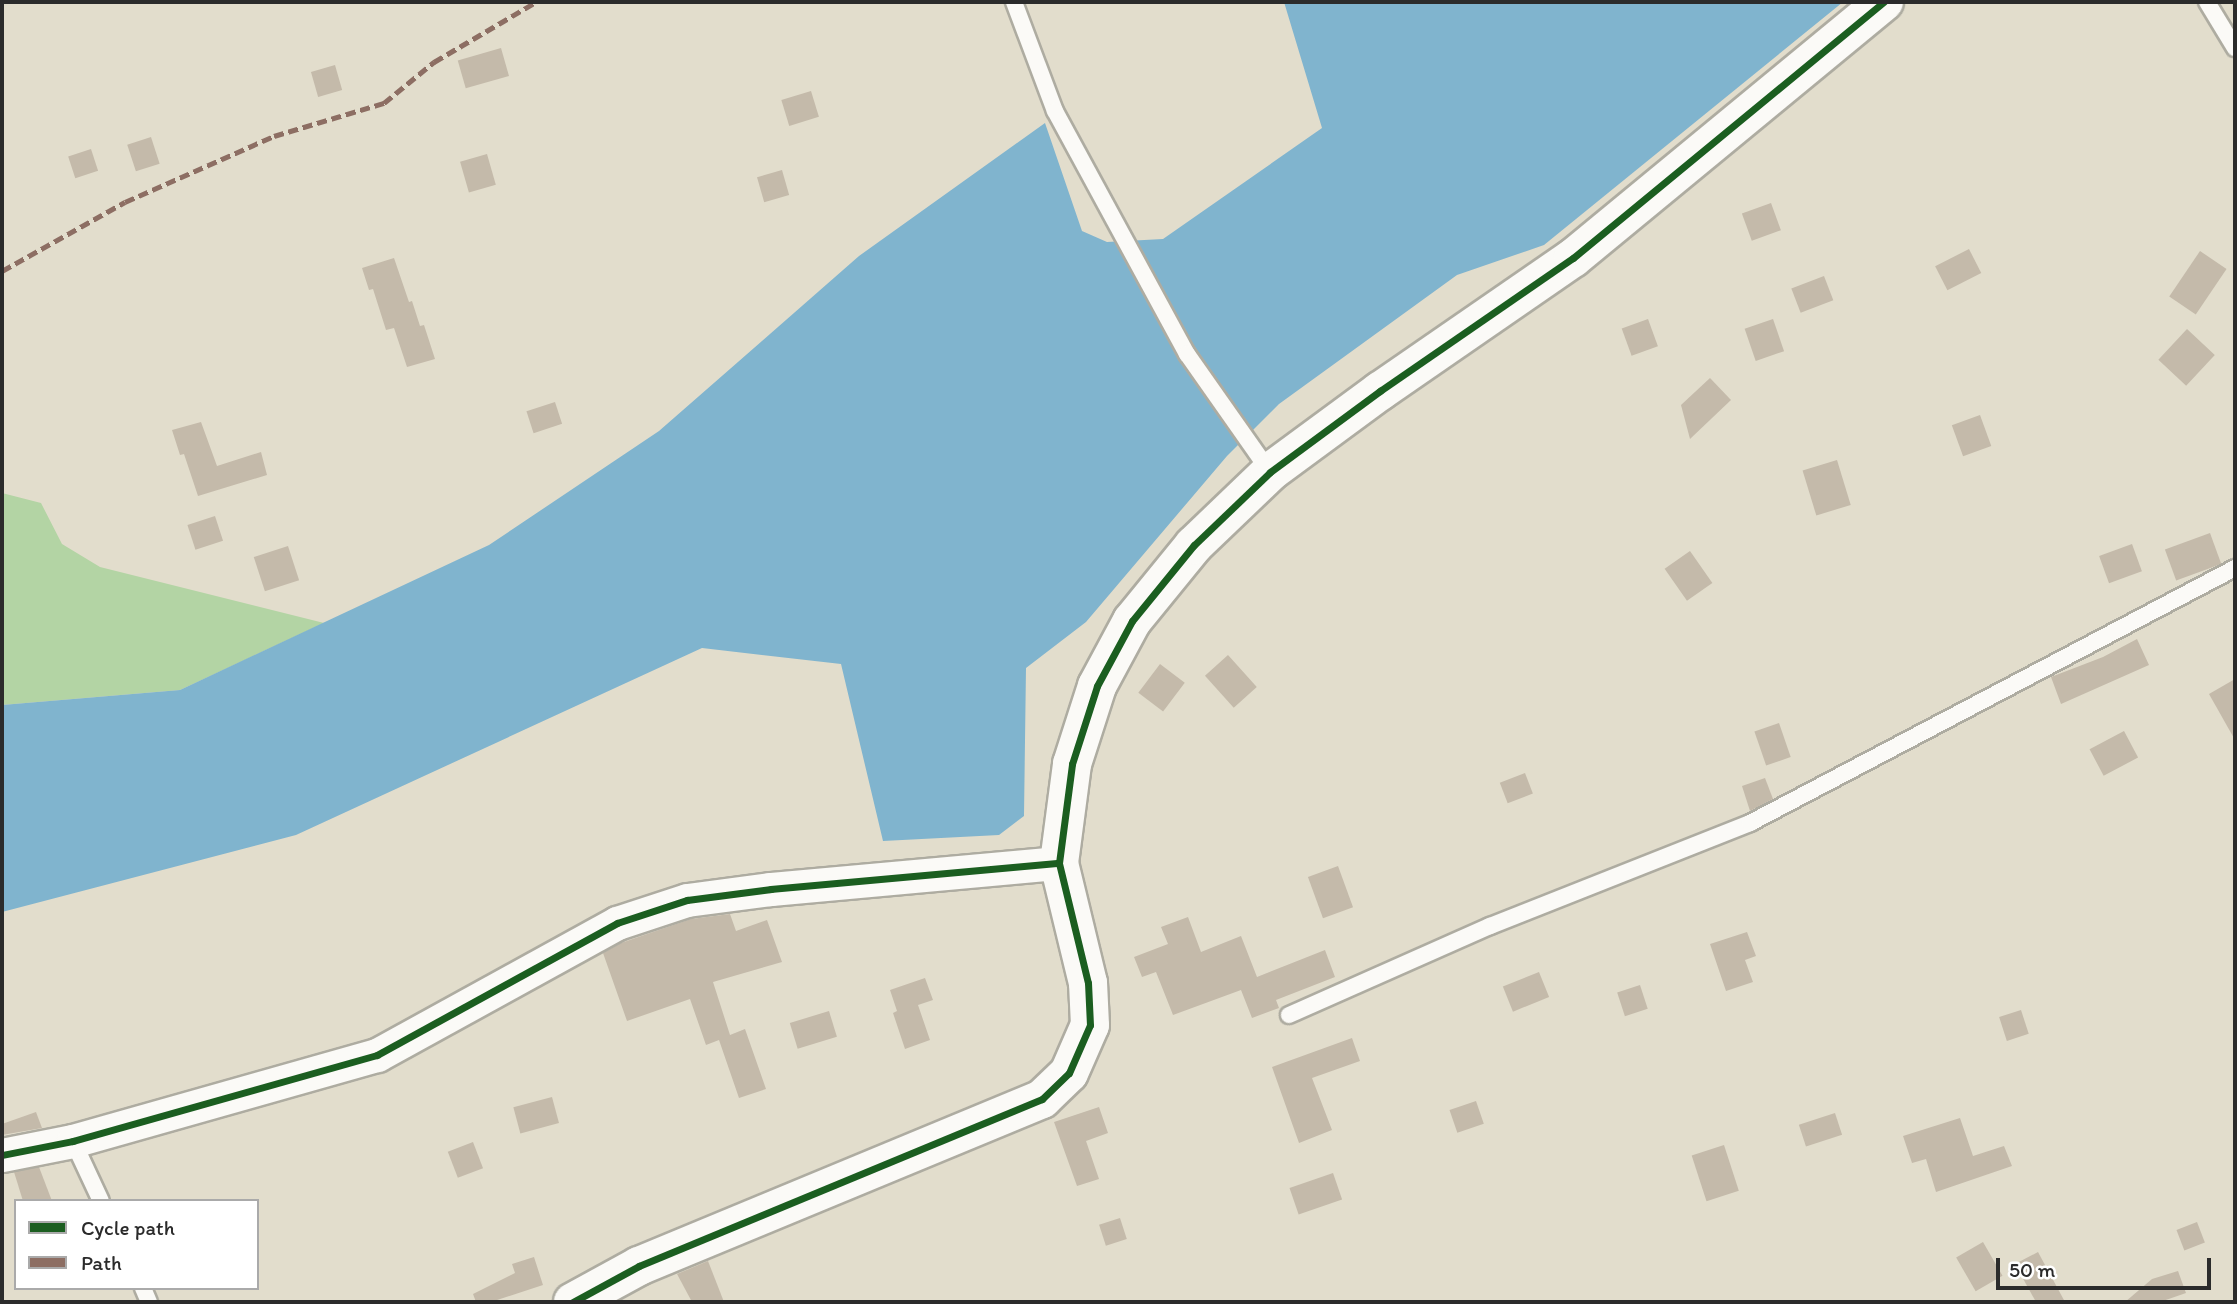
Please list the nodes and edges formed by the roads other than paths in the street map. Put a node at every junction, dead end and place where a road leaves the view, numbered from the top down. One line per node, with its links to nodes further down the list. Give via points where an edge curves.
1 (1014, 2): 5 (lane, via 1055,111 1111,216 1187,354)
2 (1885, 2): 5 (street, via 1573,258)
3 (2207, 2): 4 (lane)
4 (2235, 48)
5 (1270, 472): 7 (street, via 1194,545 1132,621 1097,686 1072,764)
6 (2235, 568): 8 (lane, via 1750,823 1490,926)
7 (1059, 863): 9 (street, via 687,900 617,923 377,1055); 12 (street, via 1088,982 1090,1025 1069,1073 1042,1100 639,1266)
8 (1289, 1015)
9 (73, 1141): 10 (street); 11 (lane)
10 (2, 1155)
11 (101, 1199)
12 (573, 1302)

